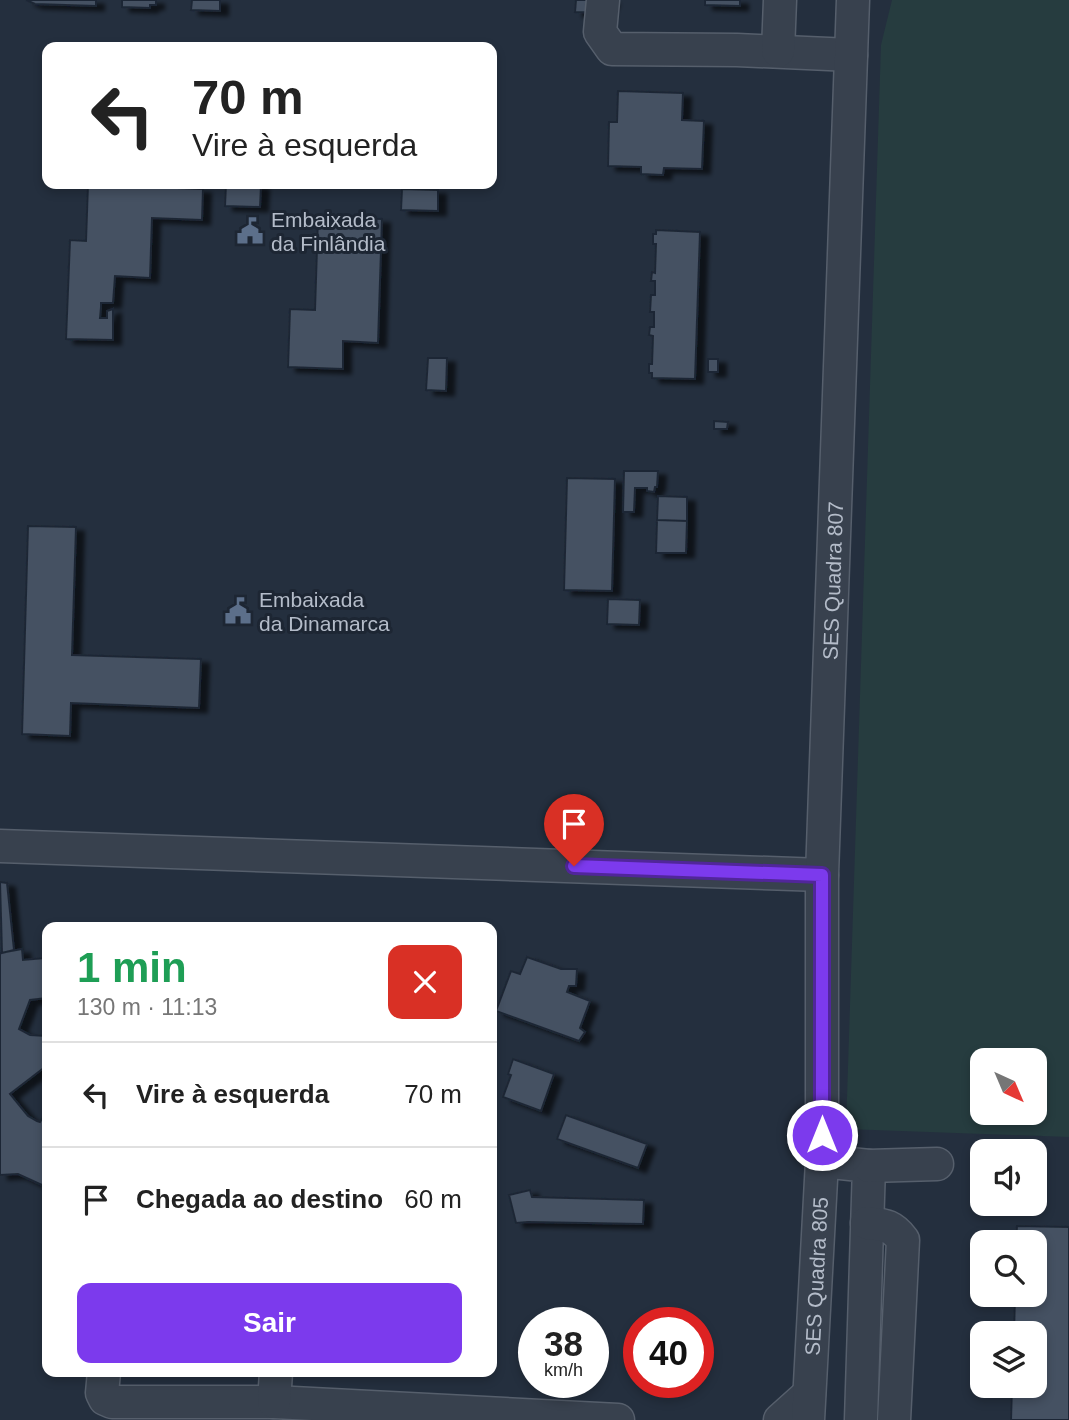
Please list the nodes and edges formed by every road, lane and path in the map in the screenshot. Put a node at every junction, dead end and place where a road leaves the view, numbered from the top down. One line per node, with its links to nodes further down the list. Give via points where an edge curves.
1 (603, 0): 4 (street, via 600,32 612,49)
2 (780, 0): 4 (street)
3 (853, 0): 5 (street, SES Quadra 807)
4 (778, 51): 5 (street)
5 (851, 55): 7 (street, SES Quadra 807)
6 (0, 846): 7 (street)
7 (822, 875): 8 (street, SES Quadra 807)
8 (822, 1160): 10 (street); 14 (street, SES Quadra 805)
9 (937, 1164): 10 (street)
10 (869, 1166): 11 (street)
11 (867, 1223): 18 (street); 19 (street, via 896,1230 904,1240)
12 (104, 1377): 13 (street, via 102,1393 112,1402)
13 (275, 1387): 15 (street)
14 (809, 1407): 17 (street, SES Quadra 805)
15 (618, 1420)
16 (770, 1420): 17 (street, SES Quadra 805)
17 (780, 1420)
18 (861, 1420)
19 (894, 1420)

